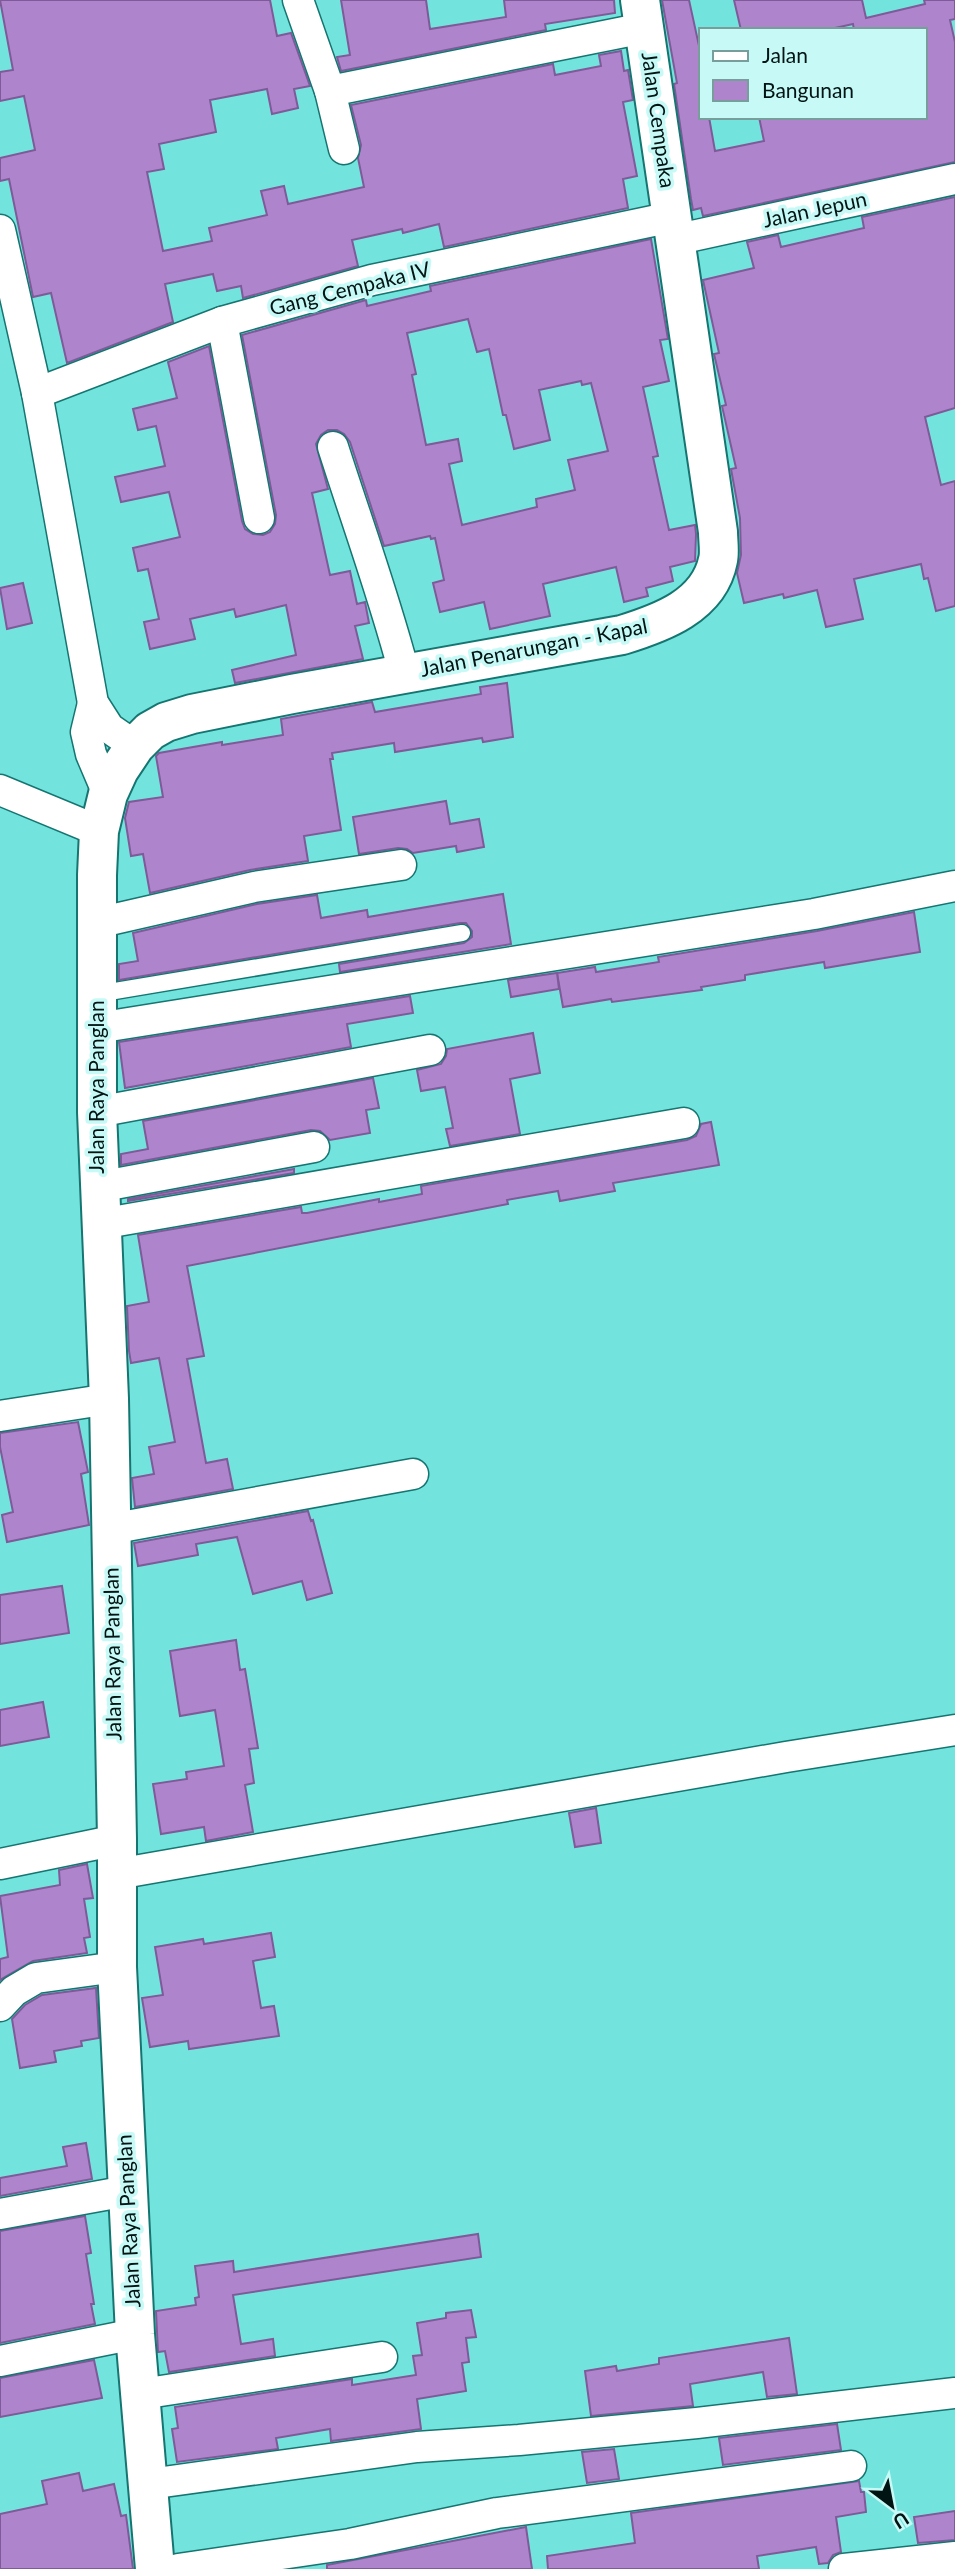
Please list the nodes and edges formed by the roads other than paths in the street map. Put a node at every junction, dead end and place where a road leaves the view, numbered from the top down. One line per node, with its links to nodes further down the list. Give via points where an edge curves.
1 (298, 0): 3 (street)
2 (642, 14): 3 (street); 6 (street, Jalan Cempaka)
3 (330, 91): 4 (street)
4 (344, 149)
5 (955, 179): 6 (street, Jalan Jepun)
6 (673, 228): 8 (street, Gang Cempaka IV, via 372,280); 12 (street, Jalan Penarungan - Kapal, via 718,532 718,560 712,578 682,611 622,635)
7 (0, 230): 9 (street)
8 (222, 322): 9 (street, Gang Cempaka IV); 11 (street)
9 (37, 393): 13 (street)
10 (333, 447): 12 (street)
11 (259, 518)
12 (404, 673): 14 (street, Jalan Penarungan - Kapal, via 192,714 166,722)
13 (93, 703): 14 (street, via 109,728); 16 (street, via 86,732)
14 (135, 746): 16 (street, Jalan Raya Panglan)
15 (0, 790): 17 (street)
16 (108, 794): 17 (street, Jalan Raya Panglan)
17 (99, 831): 20 (street, Jalan Raya Panglan)
18 (401, 865): 20 (street, via 254,887)
19 (955, 886): 22 (street, via 814,914)
20 (97, 923): 22 (street, Jalan Raya Panglan)
21 (462, 933): 22 (lane)
22 (97, 1011): 24 (street, Jalan Raya Panglan)
23 (430, 1050): 24 (street)
24 (97, 1111): 27 (street, Jalan Raya Panglan)
25 (684, 1123): 28 (street)
26 (314, 1147): 27 (street)
27 (98, 1186): 28 (street, Jalan Raya Panglan)
28 (100, 1224): 29 (street, Jalan Raya Panglan)
29 (108, 1399): 30 (street); 32 (street, Jalan Raya Panglan)
30 (0, 1416)
31 (413, 1474): 32 (street)
32 (110, 1529): 34 (street, Jalan Raya Panglan)
33 (955, 1730): 34 (street)
34 (117, 1857): 35 (street); 36 (street, Jalan Raya Panglan)
35 (0, 1864)
36 (117, 1967): 37 (street, via 36,1978); 38 (street, Jalan Raya Panglan)
37 (0, 2006)
38 (127, 2191): 39 (street); 40 (street, Jalan Raya Panglan)
39 (0, 2214)
40 (135, 2334): 42 (street); 44 (street, Jalan Raya Panglan)
41 (382, 2357): 44 (street)
42 (0, 2361)
43 (955, 2393): 46 (street, via 683,2425 417,2447)
44 (141, 2394): 46 (street, Jalan Raya Panglan)
45 (851, 2466): 49 (street, via 497,2512 349,2544)
46 (149, 2484): 48 (street, Jalan Raya Panglan)
47 (955, 2557): 50 (street)
48 (155, 2569)
49 (178, 2569)
50 (844, 2569)

